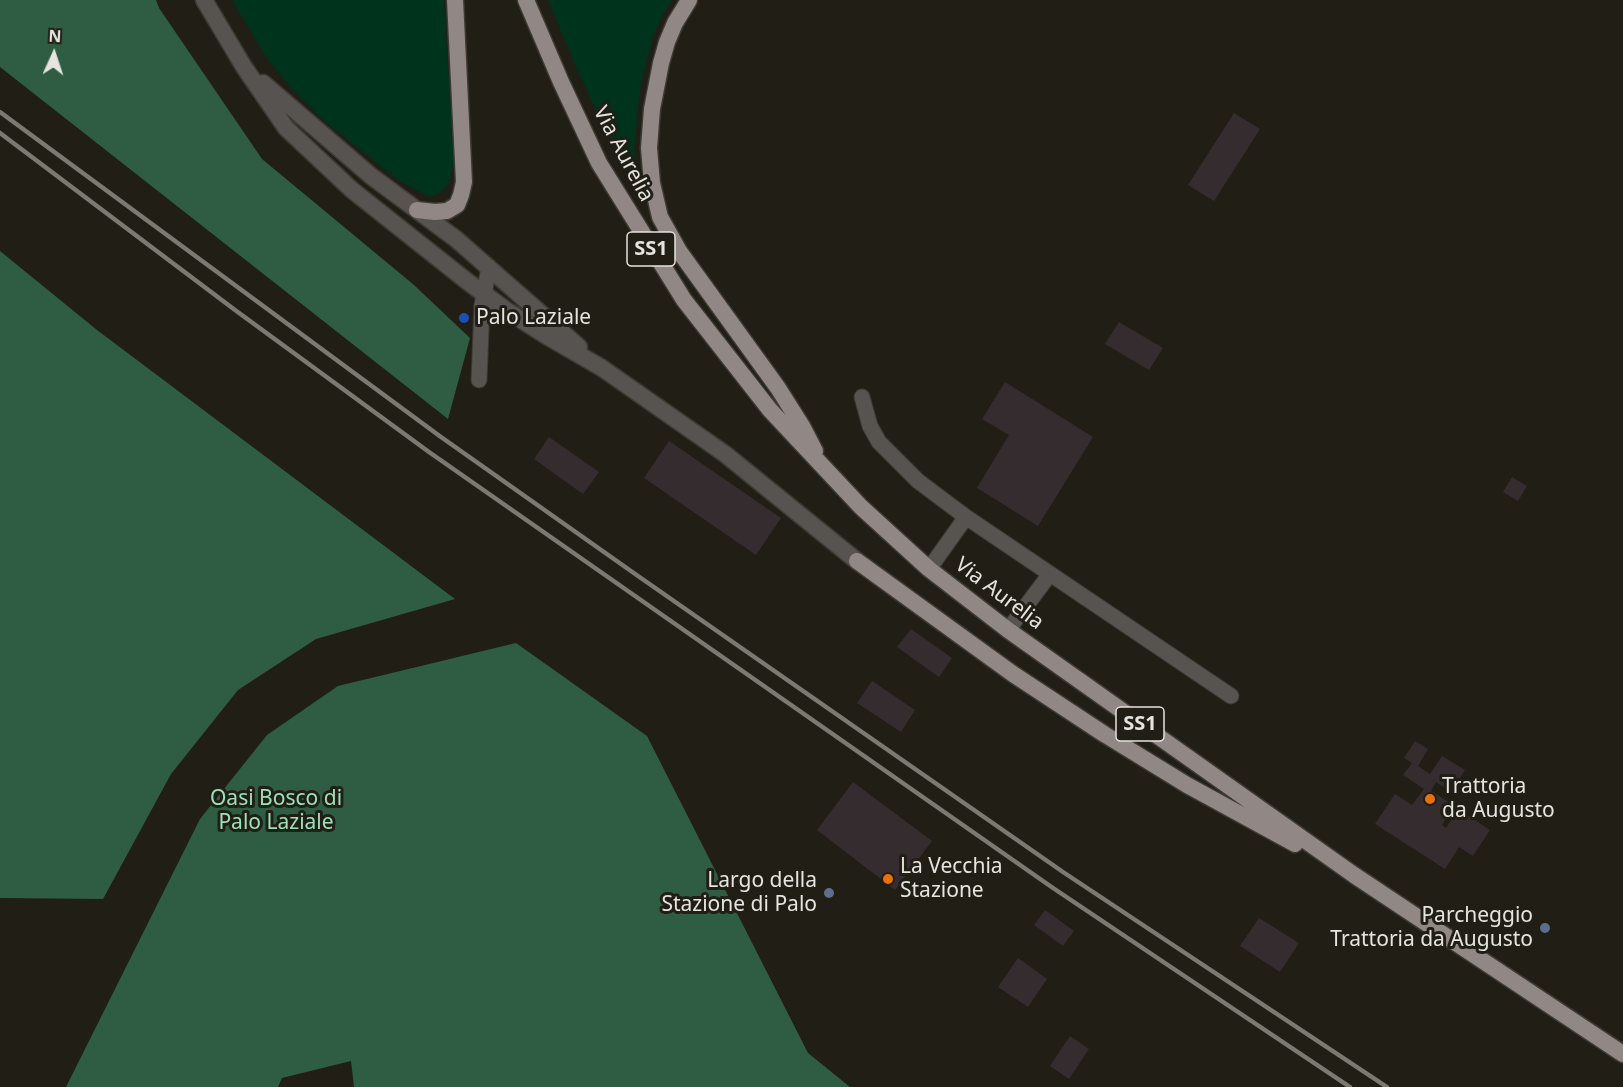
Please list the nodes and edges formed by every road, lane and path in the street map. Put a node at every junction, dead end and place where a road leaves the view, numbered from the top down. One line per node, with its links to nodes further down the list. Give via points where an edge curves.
1 (204, 0): 5 (street)
2 (455, 0): 6 (main road, via 464,170 461,195 457,205 447,211)
3 (526, 0): 12 (main road, Via Aurelia / SS1, via 599,163 643,237 730,361)
4 (689, 0): 12 (main road, via 667,42 652,109 649,148 660,218 679,251 791,408)
5 (244, 67): 6 (street, via 371,176); 8 (street, via 286,128 328,170)
6 (417, 210): 7 (street)
7 (489, 267): 8 (lane); 9 (street)
8 (484, 293): 9 (street, via 544,335); 10 (lane)
9 (602, 368): 14 (street, via 725,454)
10 (479, 380)
11 (862, 397): 13 (lane, via 879,442 918,481)
12 (823, 468): 15 (main road, Via Aurelia / SS1)
13 (966, 517): 15 (lane); 16 (lane)
14 (857, 561): 19 (main road, via 1004,669 1104,734 1187,785)
15 (929, 569): 17 (main road, Via Aurelia / SS1)
16 (1050, 574): 17 (lane); 18 (lane)
17 (1008, 630): 19 (main road, Via Aurelia / SS1)
18 (1231, 696)
19 (1354, 875): 20 (main road, Via Aurelia / SS1)
20 (1623, 1054)

